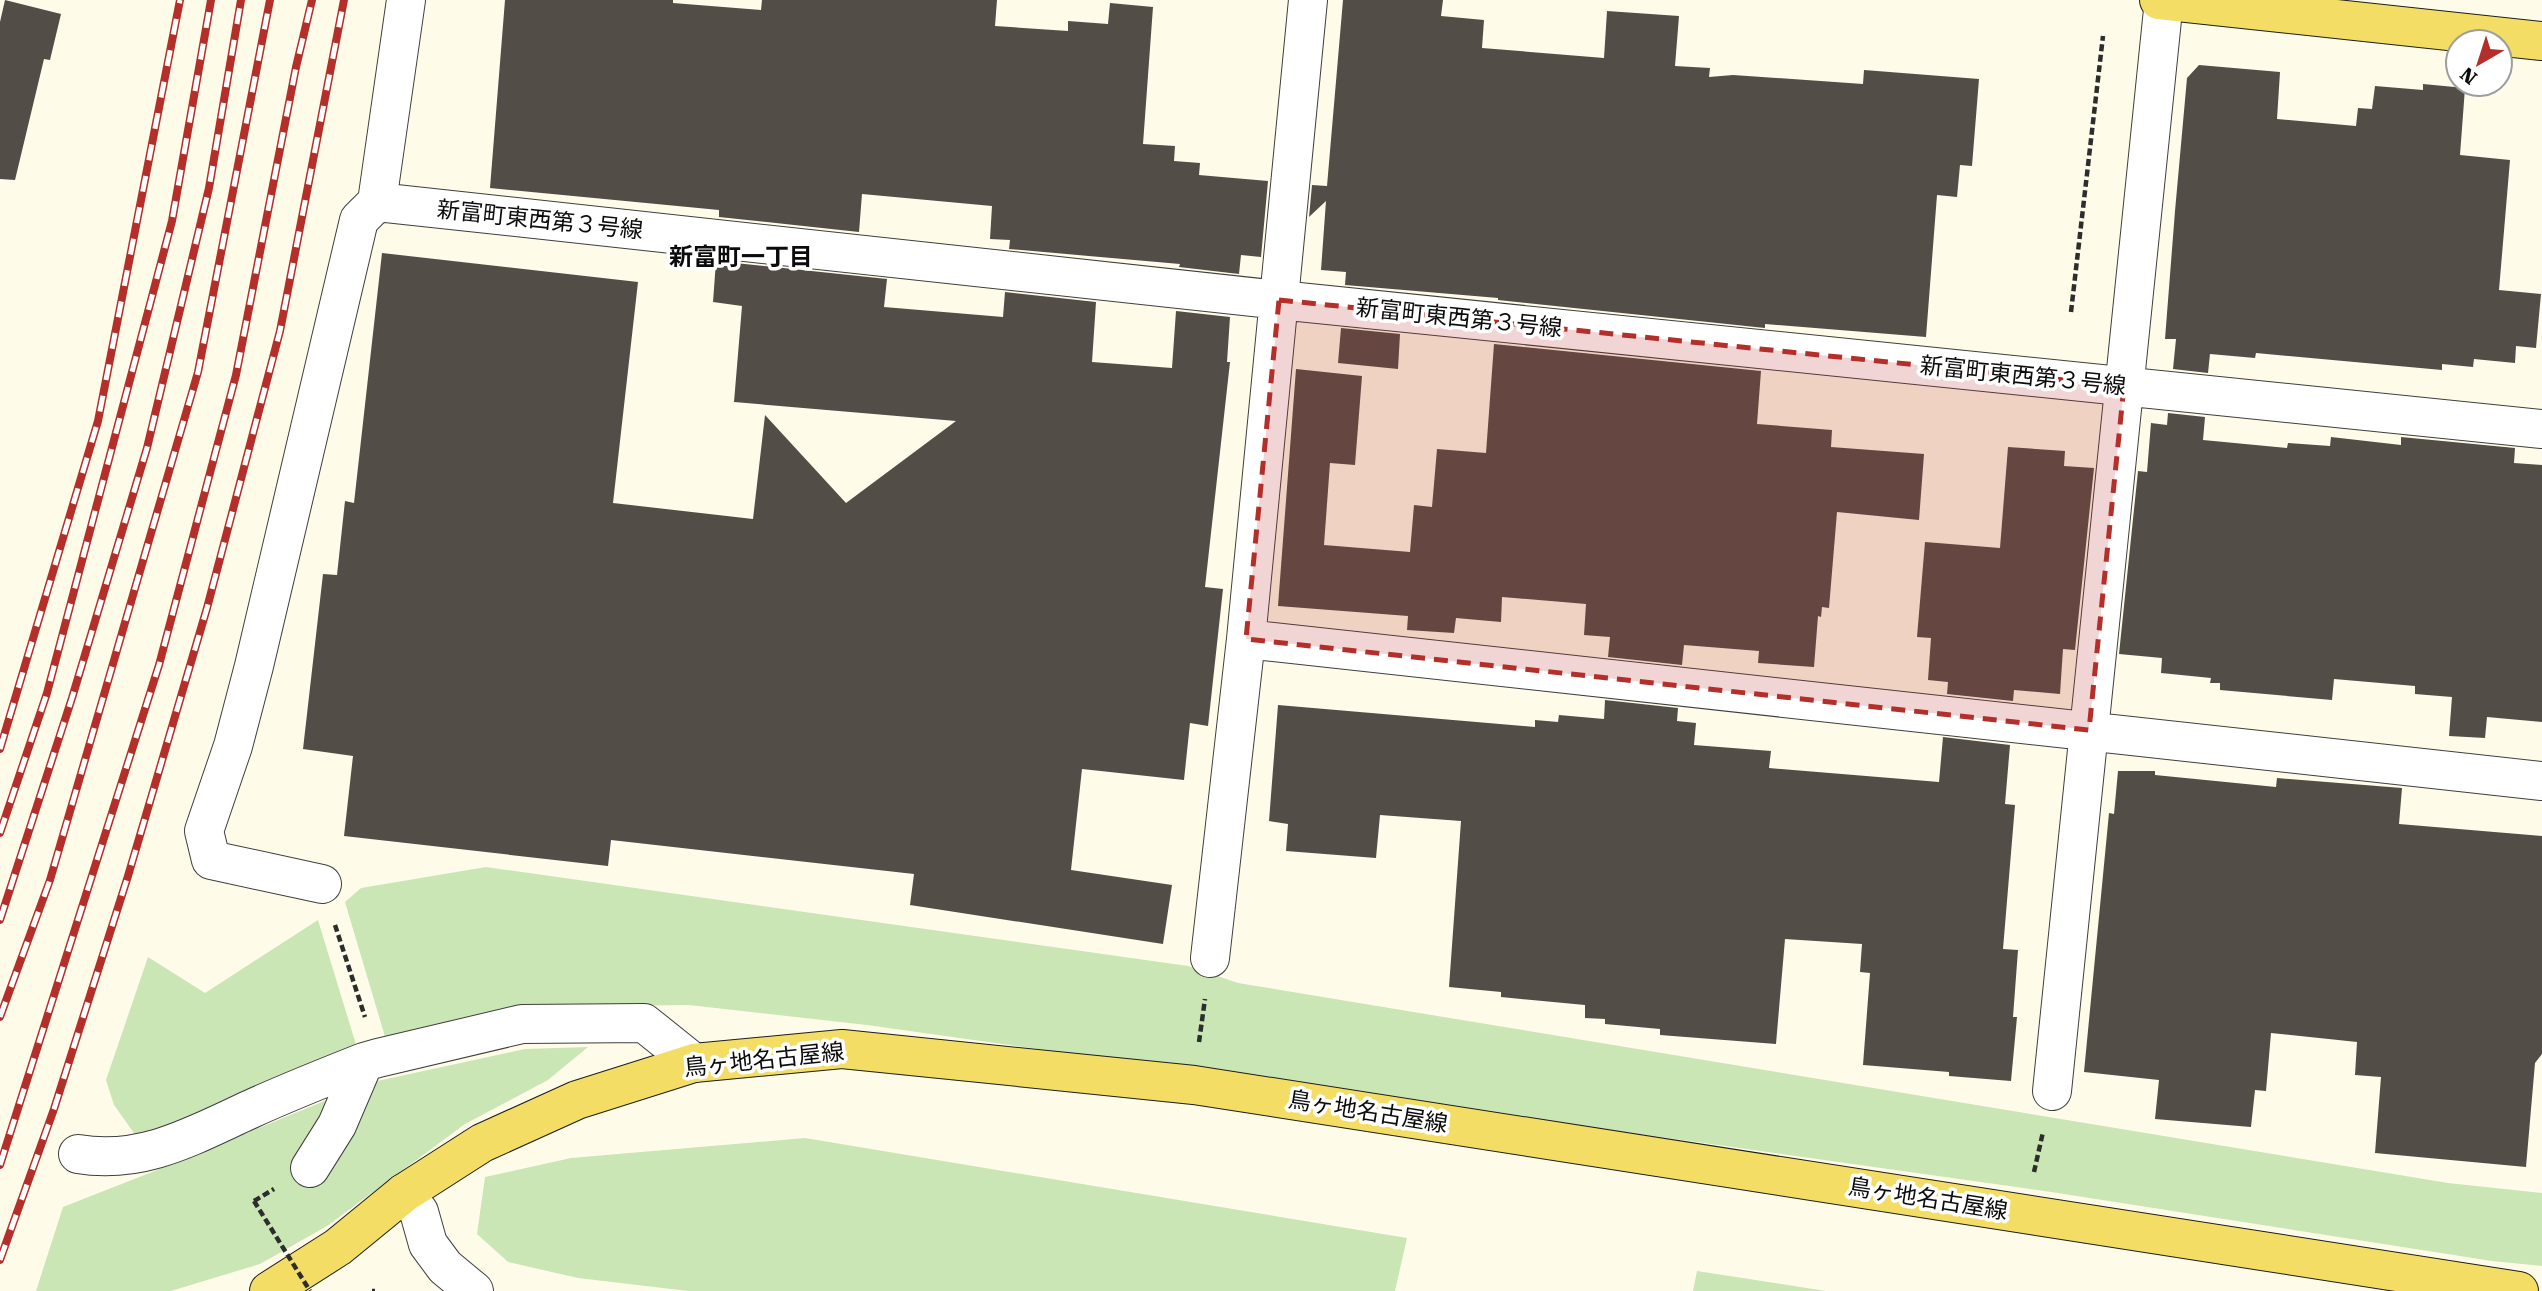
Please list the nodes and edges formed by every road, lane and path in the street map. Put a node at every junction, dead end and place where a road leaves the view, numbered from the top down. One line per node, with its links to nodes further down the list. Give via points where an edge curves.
1 (406, 0): 6 (street)
2 (1308, 0): 7 (street)
3 (2162, 0): 5 (main road); 9 (street)
4 (2103, 36): 8 (path)
5 (2542, 41)
6 (377, 202): 7 (street, 新富町東西第３号線); 14 (street, via 359,220 254,666 204,831 211,860)
7 (1279, 300): 9 (street, 新富町東西第３号線); 11 (street)
8 (2071, 312)
9 (2124, 386): 10 (street, 新富町東西第３号線); 12 (street)
10 (2542, 429)
11 (1246, 639): 12 (street); 15 (street)
12 (2089, 730): 13 (street); 19 (street)
13 (2542, 781)
14 (322, 884): 16 (path)
15 (1210, 958): 18 (path)
16 (371, 1060): 17 (street, via 522,1024 644,1023); 20 (street, via 160,1148 101,1158); 21 (street)
17 (694, 1063): 18 (main road, 鳥ヶ地名古屋線, via 842,1049); 22 (main road, 鳥ヶ地名古屋線, via 577,1100 482,1143)
18 (1194, 1085): 24 (main road, 鳥ヶ地名古屋線)
19 (2052, 1091): 24 (path)
20 (78, 1154)
21 (310, 1168)
22 (404, 1194): 25 (main road, 鳥ヶ地名古屋線, via 338,1247); 27 (street, via 419,1212 428,1244 445,1267)
23 (254, 1201): 26 (path, bridge)
24 (2025, 1214): 28 (main road, 鳥ヶ地名古屋線)
25 (269, 1291)
26 (310, 1291)
27 (474, 1291)
28 (2519, 1291)

